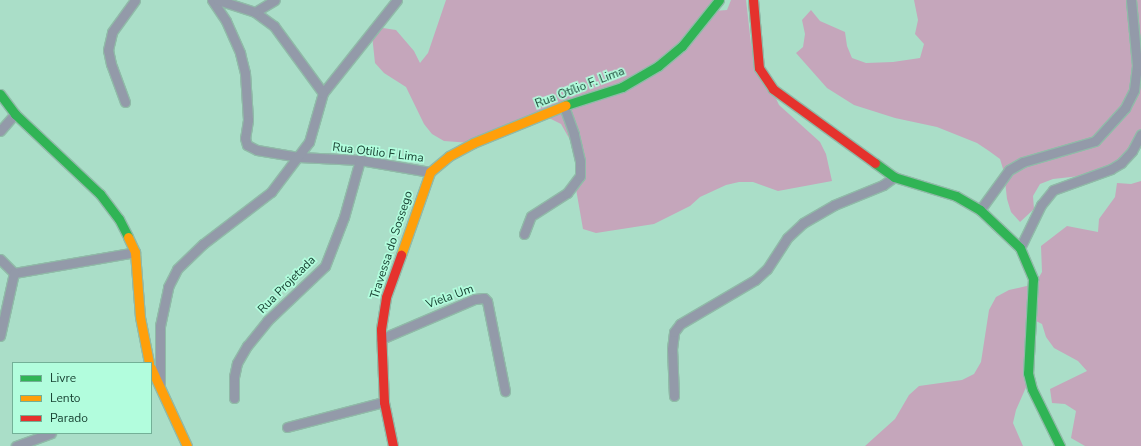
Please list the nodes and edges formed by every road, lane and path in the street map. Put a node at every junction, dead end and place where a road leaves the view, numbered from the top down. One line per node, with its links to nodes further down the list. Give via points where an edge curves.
1 (134, 0): 12 (street, via 112,32 108,50)
2 (212, 0): 17 (street, Rua Otilio F Lima, via 226,21 240,53 245,73 248,120 245,142 257,150)
3 (218, 0): 9 (street)
4 (275, 0): 9 (street)
5 (397, 0): 10 (street)
6 (719, 0): 13 (street, Rua Otílio F. Lima, via 682,46 658,66 622,86)
7 (753, 0): 20 (street, via 755,40 764,80 801,112)
8 (1131, 0): 21 (street, via 1137,65 1134,90 1125,108 1095,141 1023,162 1009,170)
9 (255, 12): 10 (street, via 274,26)
10 (323, 93): 17 (street, via 309,142)
11 (0, 94): 14 (street)
12 (126, 102)
13 (564, 106): 19 (street, Rua Otílio F. Lima, via 473,143 449,156); 22 (street, via 574,134 580,161 580,176 567,193 531,216)
14 (14, 114): 15 (street); 24 (street, via 100,194 119,219)
15 (0, 131)
16 (1141, 134): 23 (street, via 1128,155 1111,170 1053,190 1041,204)
17 (300, 157): 18 (street, Rua Otilio F Lima); 31 (street, via 271,192 203,244 177,269 168,286 160,326)
18 (360, 160): 19 (street, Rua Otilio F Lima); 34 (street, Rua Projetada, via 344,217 325,266 267,321 247,346 237,363)
19 (430, 172): 28 (street, Travessa do Sossego, via 386,297)
20 (894, 177): 21 (street, via 956,196); 33 (street, via 883,185 834,205 802,222 787,238 767,269 755,280 680,324 674,332 672,349)
21 (980, 210): 23 (street)
22 (524, 234)
23 (1020, 248): 41 (street, via 1033,279 1028,373 1032,389)
24 (135, 252): 26 (street); 29 (street, via 139,278 140,318)
25 (0, 259): 26 (street)
26 (14, 273): 27 (street)
27 (0, 336)
28 (381, 339): 32 (street, Viela Um, via 475,299 484,298 487,301); 35 (street, Travessa do Sossego)
29 (149, 362)
30 (152, 370): 31 (street)
31 (160, 384): 39 (street)
32 (505, 391)
33 (674, 396)
34 (234, 398)
35 (384, 402): 36 (street); 40 (street, Travessa do Sossego)
36 (286, 427)
37 (48, 434): 38 (street)
38 (16, 446)
39 (186, 446)
40 (393, 446)
41 (1060, 446)

